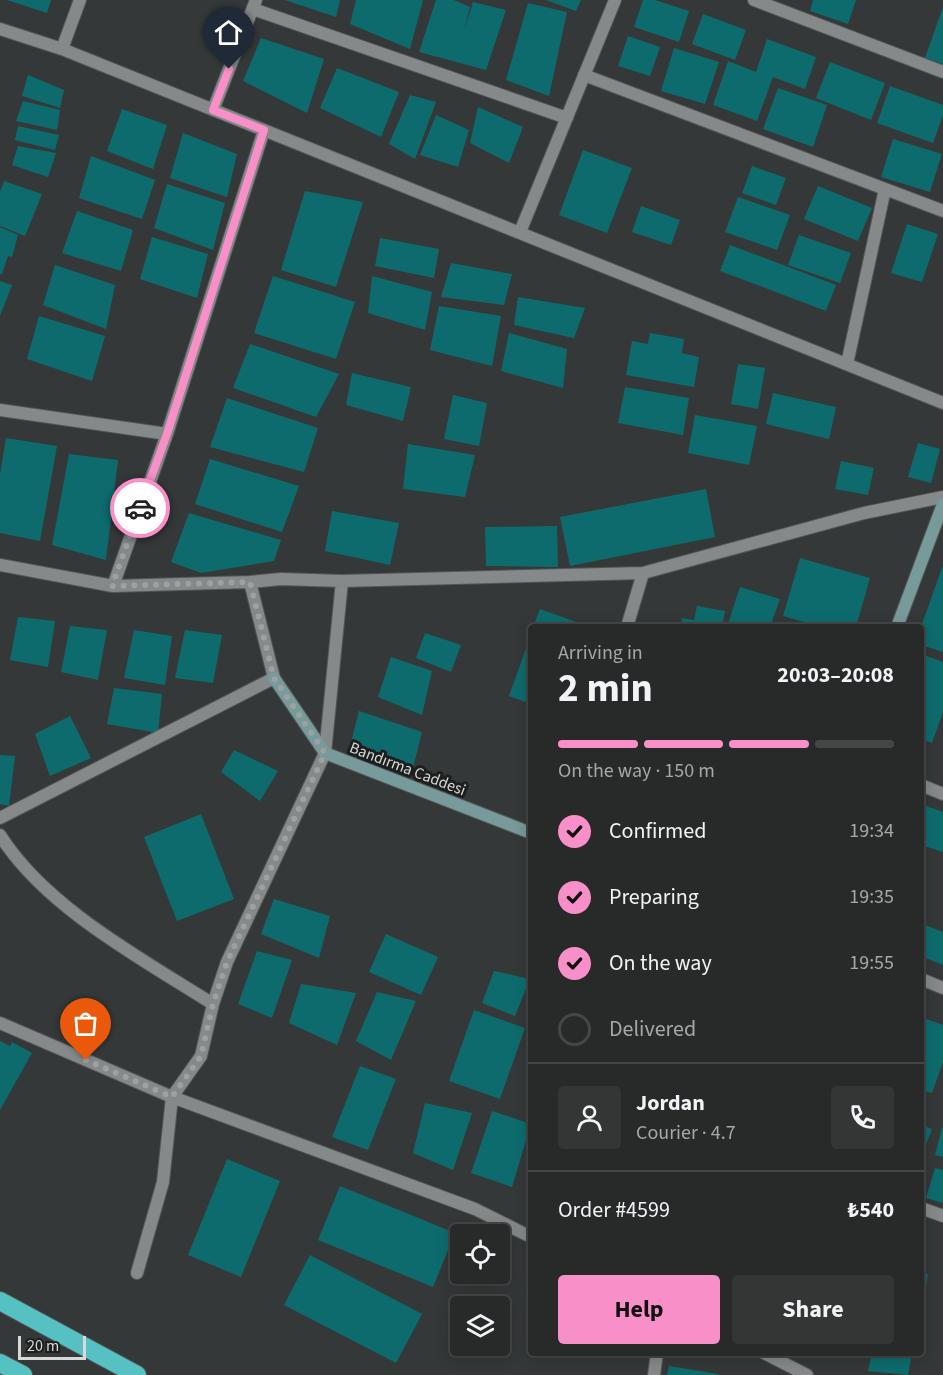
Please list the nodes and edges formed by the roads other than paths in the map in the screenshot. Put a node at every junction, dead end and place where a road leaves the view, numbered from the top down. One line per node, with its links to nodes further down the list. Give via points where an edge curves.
1 (80, 0): 6 (street)
2 (615, 0): 8 (street)
3 (754, 0): 7 (street)
4 (254, 5): 9 (street); 10 (street)
5 (0, 29): 6 (street)
6 (62, 49): 9 (street)
7 (943, 72)
8 (584, 75): 10 (street); 12 (street)
9 (213, 110): 11 (street)
10 (567, 118): 14 (street)
11 (264, 130): 14 (street); 18 (street)
12 (885, 189): 13 (street); 15 (street)
13 (943, 211)
14 (520, 232): 15 (street)
15 (847, 364): 16 (street)
16 (943, 403)
17 (0, 410): 18 (street)
18 (167, 434): 25 (street)
19 (943, 497): 22 (street, via 864,513)
20 (943, 504): 27 (street)
21 (0, 565): 25 (street)
22 (643, 573): 23 (street); 26 (street)
23 (342, 580): 24 (street); 29 (street)
24 (250, 582): 25 (street); 28 (street)
25 (112, 586)
26 (628, 624)
27 (898, 624)
28 (274, 678): 29 (street, Bandırma Caddesi); 32 (street)
29 (325, 753): 33 (street, Bandırma Caddesi); 37 (street, via 231,951)
30 (924, 786): 31 (street)
31 (943, 794)
32 (0, 818)
33 (528, 832)
34 (0, 836): 37 (street, via 13,856 83,921)
35 (924, 980): 36 (street)
36 (943, 988)
37 (213, 1004): 39 (street, via 201,1056)
38 (0, 1023): 39 (street)
39 (172, 1097): 42 (street, via 475,1209); 43 (street, via 163,1182)
40 (924, 1209): 41 (street)
41 (943, 1216)
42 (528, 1236)
43 (137, 1273)
44 (0, 1301): 49 (highway)
45 (657, 1356): 50 (street)
46 (770, 1356): 51 (street)
47 (0, 1363): 48 (highway)
48 (23, 1375)
49 (137, 1375)
50 (654, 1375)
51 (807, 1375)

